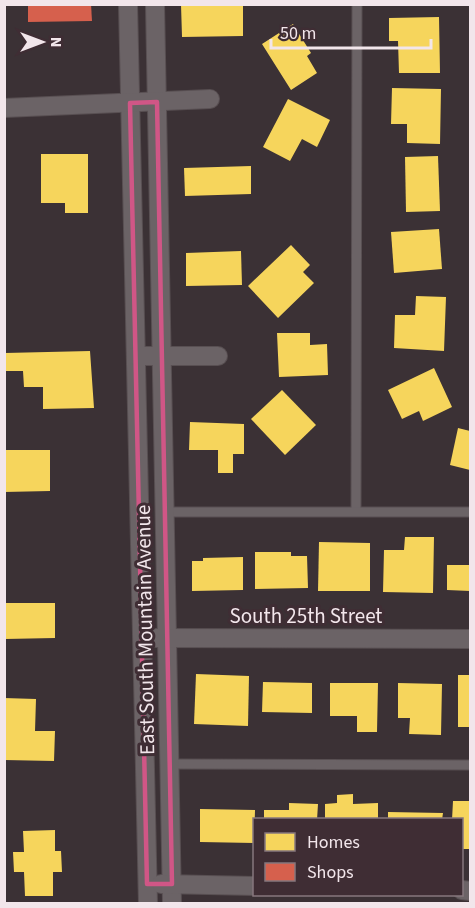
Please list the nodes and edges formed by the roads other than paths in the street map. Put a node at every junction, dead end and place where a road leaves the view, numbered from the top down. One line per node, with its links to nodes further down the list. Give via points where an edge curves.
1 (128, 4): 6 (street, East South Mountain Avenue)
2 (155, 4): 5 (street, East South Mountain Avenue)
3 (357, 4): 11 (lane)
4 (210, 99): 5 (street)
5 (157, 102): 6 (street); 8 (street, East South Mountain Avenue)
6 (130, 103): 7 (street); 9 (street, East South Mountain Avenue)
7 (4, 108)
8 (162, 355): 9 (street); 10 (street); 12 (street, East South Mountain Avenue)
9 (136, 356): 15 (street, East South Mountain Avenue)
10 (218, 356)
11 (356, 511): 12 (lane); 13 (lane)
12 (165, 512): 14 (street, East South Mountain Avenue)
13 (471, 512)
14 (168, 637): 15 (street, South 25th Street); 16 (street, South 25th Street); 17 (street, East South Mountain Avenue)
15 (142, 639): 19 (street, East South Mountain Avenue)
16 (471, 639)
17 (170, 764): 18 (lane); 20 (street, East South Mountain Avenue)
18 (471, 765)
19 (147, 884): 20 (street); 22 (street, East South Mountain Avenue)
20 (172, 884): 21 (street); 23 (street, East South Mountain Avenue)
21 (253, 886)
22 (148, 903)
23 (172, 903)

